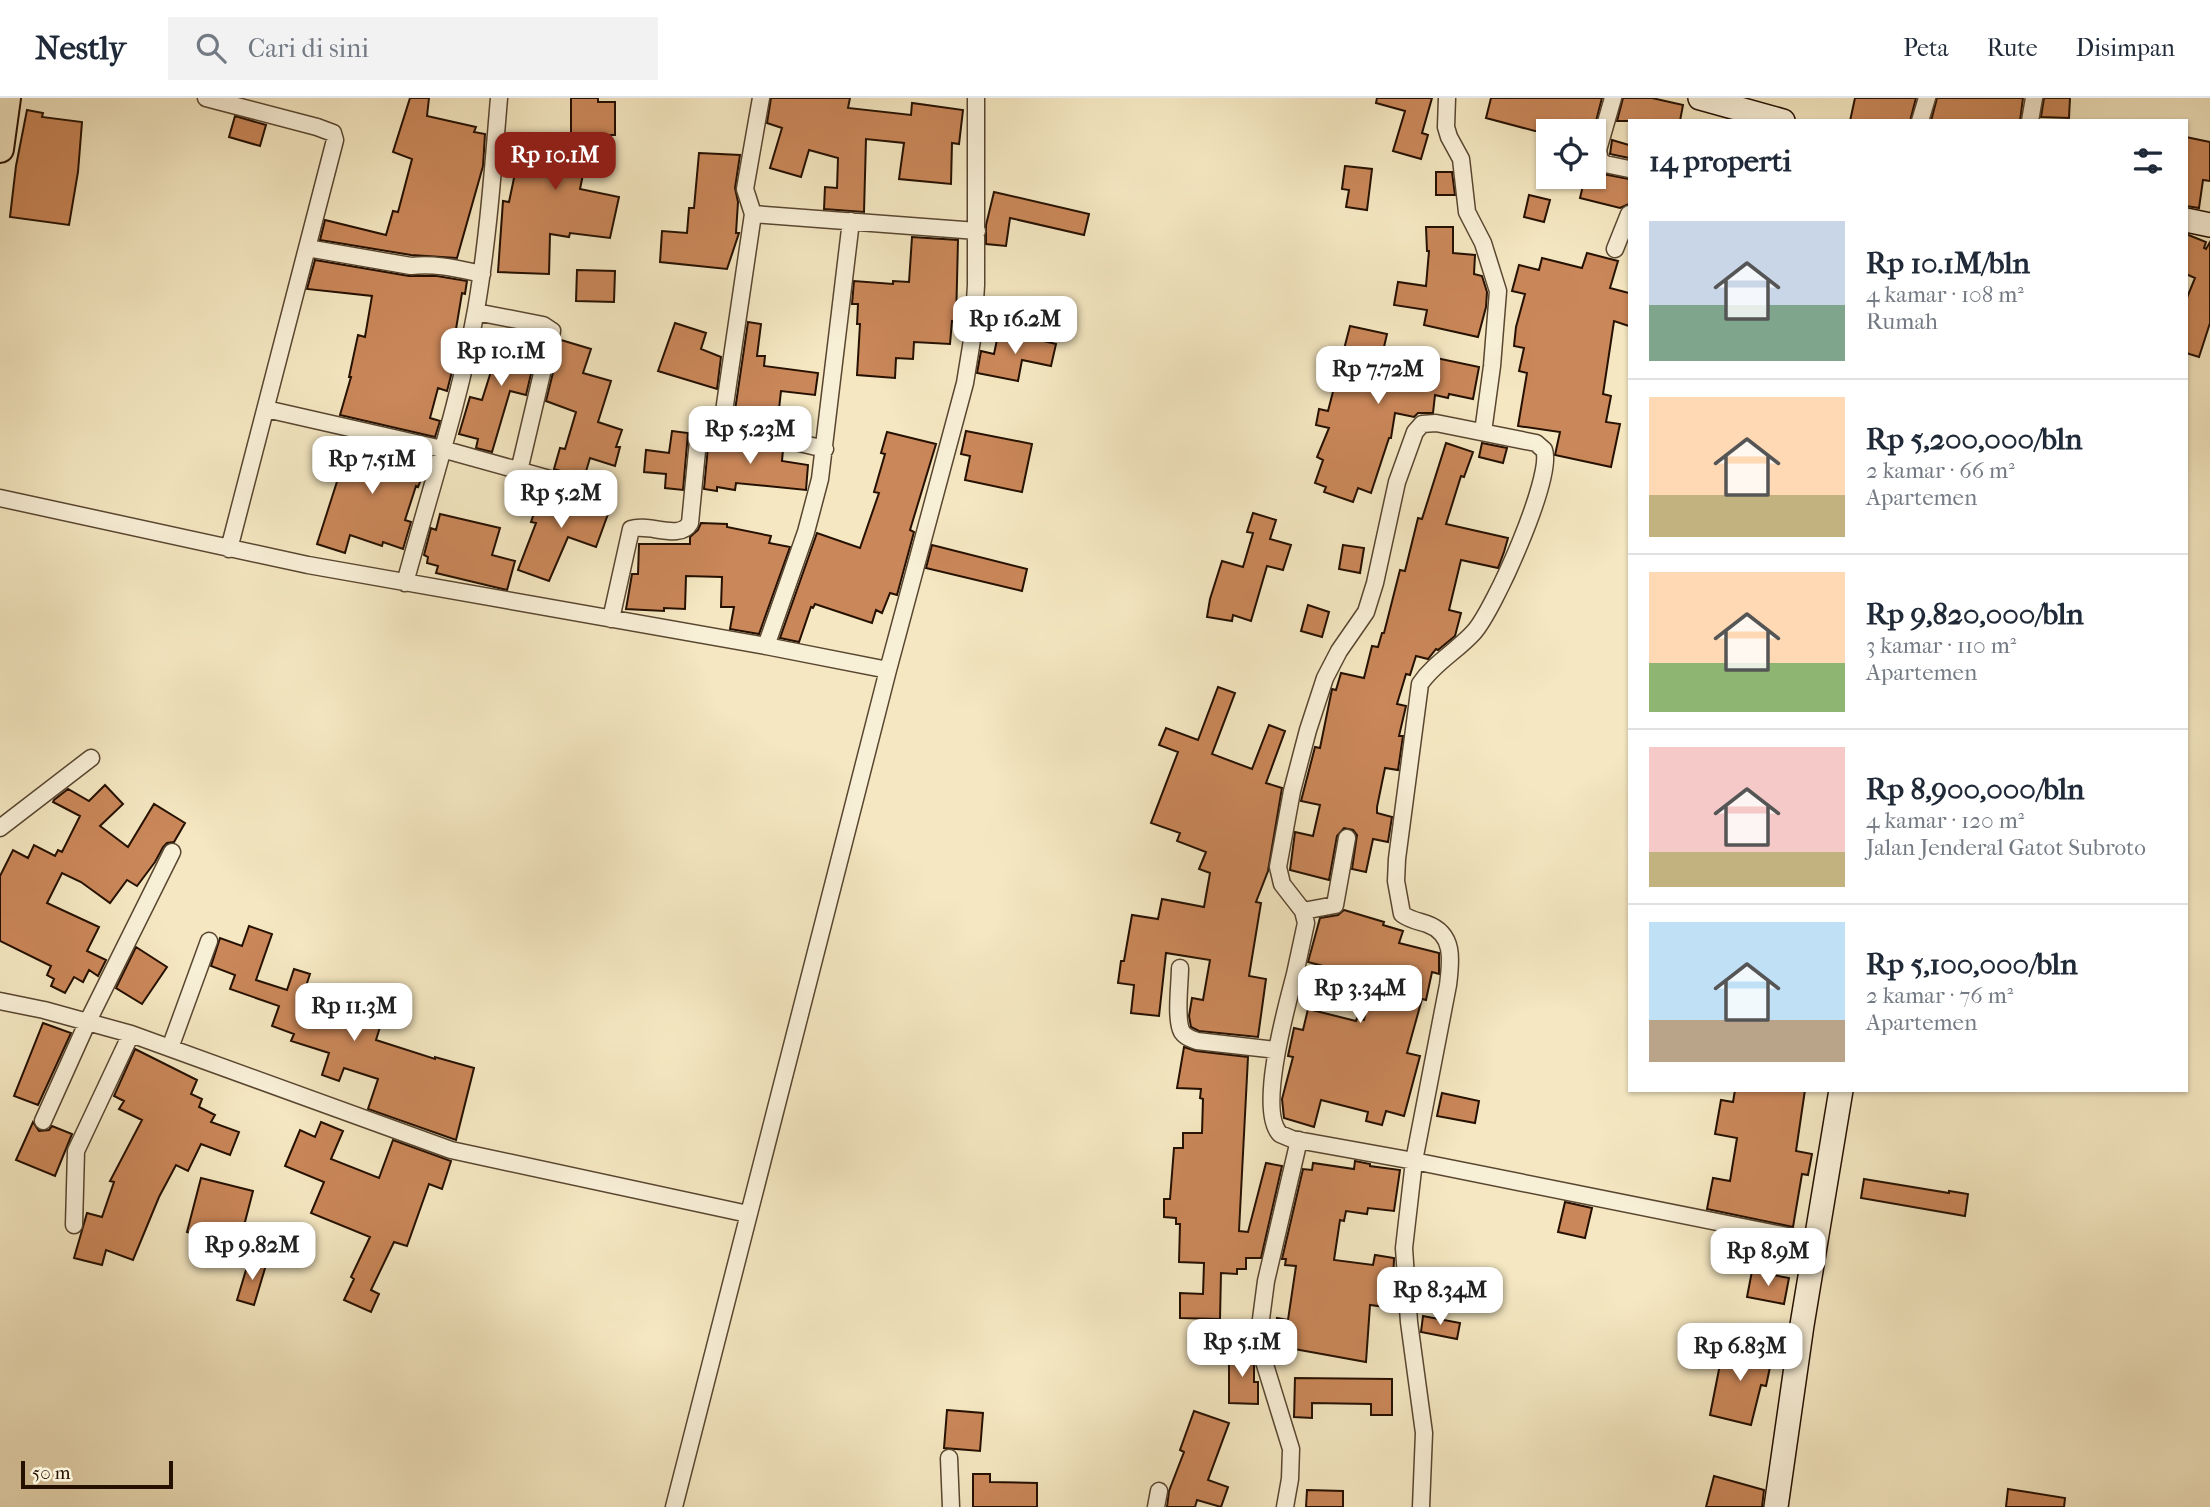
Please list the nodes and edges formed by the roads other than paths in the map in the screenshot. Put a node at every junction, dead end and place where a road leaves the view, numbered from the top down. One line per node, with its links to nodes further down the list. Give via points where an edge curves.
1 (206, 98): 10 (street)
2 (499, 98): 25 (street)
3 (761, 98): 17 (street, via 744,189)
4 (976, 98): 22 (street)
5 (1447, 98): 29 (street, via 1446,127 1461,159 1467,212 1483,243 1498,291)
6 (1613, 98): 16 (street, via 1598,150 1600,160)
7 (1700, 98): 12 (main road)
8 (1927, 98): 13 (street)
9 (2034, 98): 14 (street)
10 (225, 101): 23 (street, via 332,133 335,140)
11 (4, 113): 15 (main road)
12 (1776, 119)
13 (1921, 119)
14 (2030, 119)
15 (0, 149)
16 (1628, 169)
17 (753, 214): 20 (street); 28 (street)
18 (1628, 217): 24 (street)
19 (2188, 220): 21 (main road)
20 (851, 221): 22 (street); 31 (street)
21 (2210, 225)
22 (977, 231): 39 (street, via 973,334 965,383)
23 (307, 248): 25 (street); 27 (street)
24 (1615, 250)
25 (482, 274): 26 (street)
26 (476, 312): 30 (street); 32 (street, via 552,331)
27 (266, 409): 30 (street); 35 (street)
28 (722, 425): 31 (street); 37 (street, via 699,430 686,529 631,529)
29 (1483, 432): 44 (street, via 1428,423 1413,436 1397,482 1366,612 1325,678 1292,791 1278,867 1282,884); 57 (street, via 1541,445 1546,466 1524,533 1486,613 1475,631 1428,671 1420,684 1397,888 1402,914 1440,929 1447,937 1450,960)
30 (442, 449): 32 (street); 36 (street)
31 (825, 449): 38 (street, via 814,506)
32 (519, 471): 33 (street)
33 (596, 492)
34 (0, 498): 35 (street)
35 (229, 549): 36 (street)
36 (405, 583): 37 (street)
37 (611, 619): 38 (street)
38 (766, 646): 39 (street)
39 (888, 670): 58 (street)
40 (91, 758): 41 (street)
41 (0, 828)
42 (1347, 838): 44 (street, via 1335,905)
43 (172, 852): 50 (street)
44 (1303, 911): 47 (street, via 1307,923)
45 (209, 941): 52 (street)
46 (1180, 968): 53 (street, via 1179,1020 1187,1037)
47 (1295, 974): 48 (street); 53 (street)
48 (1383, 995)
49 (0, 1001): 50 (street)
50 (88, 1021): 51 (street); 55 (street)
51 (131, 1034): 52 (street); 59 (street, via 76,1151)
52 (170, 1048): 58 (street, via 458,1152)
53 (1276, 1050): 56 (street, via 1273,1121 1280,1134)
54 (1841, 1092): 60 (main road)
55 (43, 1121)
56 (1299, 1140): 57 (street); 64 (street, via 1266,1281 1258,1342 1291,1449)
57 (1413, 1161): 60 (street); 65 (street, via 1404,1248 1424,1433)
58 (748, 1214): 62 (street)
59 (74, 1225)
60 (1817, 1242): 66 (main road)
61 (949, 1458): 63 (street)
62 (674, 1507)
63 (951, 1507)
64 (1286, 1507)
65 (1421, 1507)
66 (1776, 1507)

